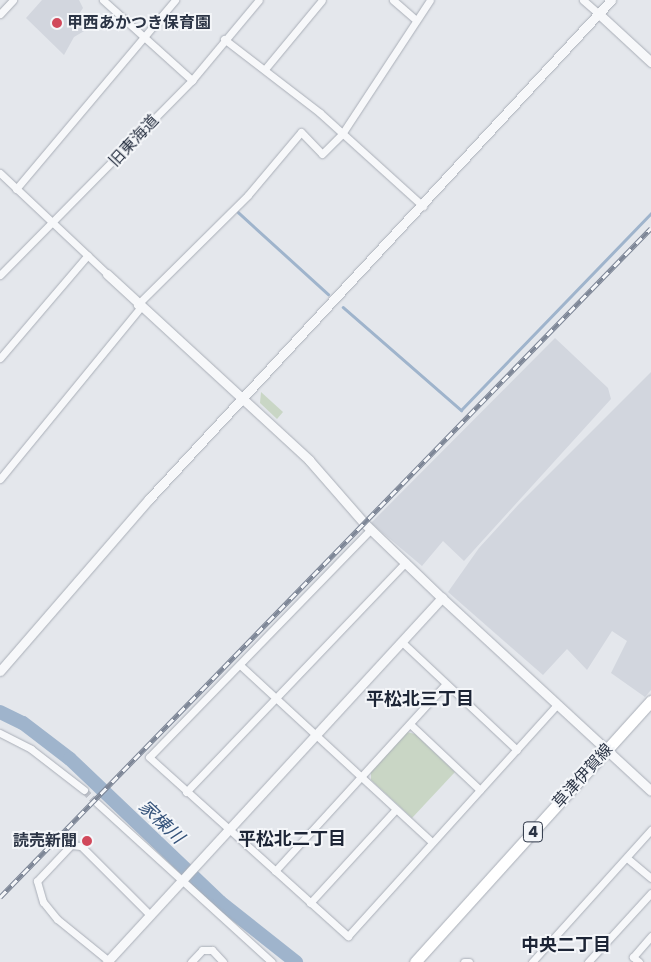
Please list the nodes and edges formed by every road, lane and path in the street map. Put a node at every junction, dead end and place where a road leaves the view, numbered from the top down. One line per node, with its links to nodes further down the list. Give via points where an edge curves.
1 (13, 0): 10 (street)
2 (103, 0): 13 (street)
3 (175, 0): 13 (street)
4 (259, 0): 14 (street, 旧東海道)
5 (322, 0): 16 (street)
6 (393, 0): 12 (street)
7 (430, 0): 12 (street)
8 (583, 0): 11 (street)
9 (611, 0): 11 (street)
10 (0, 14)
11 (598, 14): 15 (street); 22 (street)
12 (414, 18): 18 (street)
13 (143, 36): 17 (street); 21 (street)
14 (224, 39): 16 (street); 17 (street, 旧東海道)
15 (651, 62)
16 (265, 69): 18 (street)
17 (192, 80): 23 (street, 旧東海道)
18 (342, 134): 22 (street); 27 (street, via 322,154 301,132 242,202)
19 (0, 173): 20 (street)
20 (3, 182): 21 (street)
21 (16, 189): 23 (street)
22 (423, 206): 29 (street)
23 (54, 221): 24 (street); 25 (street, 旧東海道)
24 (88, 255): 26 (street); 28 (street)
25 (0, 274)
26 (107, 274): 27 (street)
27 (139, 306): 29 (street); 30 (street)
28 (0, 358)
29 (240, 400): 31 (street, via 309,460); 36 (street)
30 (0, 479)
31 (371, 529): 32 (street); 35 (street)
32 (406, 562): 33 (street); 38 (street)
33 (442, 598): 34 (street); 40 (street)
34 (403, 643): 37 (street); 43 (street)
35 (240, 665): 38 (street); 50 (street, via 149,757)
36 (0, 671)
37 (446, 684): 41 (street); 44 (street)
38 (276, 698): 43 (street); 50 (street)
39 (651, 701): 45 (main road, 草津伊賀線 / 4)
40 (558, 705): 44 (street); 45 (street)
41 (410, 724): 46 (street); 48 (street)
42 (0, 733): 47 (street, via 31,750)
43 (317, 735): 46 (street); 53 (street)
44 (517, 750): 48 (street)
45 (606, 751): 49 (street); 68 (main road, 草津伊賀線 / 4)
46 (361, 777): 52 (street); 57 (street)
47 (84, 790)
48 (480, 790): 55 (street)
49 (651, 791)
50 (186, 792): 53 (street)
51 (97, 803): 58 (street, via 134,840 147,844)
52 (396, 810): 55 (street); 61 (street)
53 (230, 830): 57 (street); 58 (street)
54 (651, 830): 56 (street)
55 (432, 842): 61 (street, via 348,936)
56 (627, 858): 59 (street); 71 (street)
57 (275, 871): 61 (street)
58 (185, 877): 62 (street); 67 (street)
59 (651, 878)
60 (651, 893): 72 (street)
61 (310, 903)
62 (150, 914): 64 (street); 64 (street, via 80,846 71,845 36,881 43,902 57,919)
63 (651, 936): 73 (street, via 633,957)
64 (109, 962)
65 (191, 962): 66 (street, via 202,950 212,950)
66 (223, 962)
67 (272, 962)
68 (415, 962)
69 (464, 962): 70 (street)
70 (469, 962)
71 (532, 962)
72 (588, 962)
73 (639, 962)

